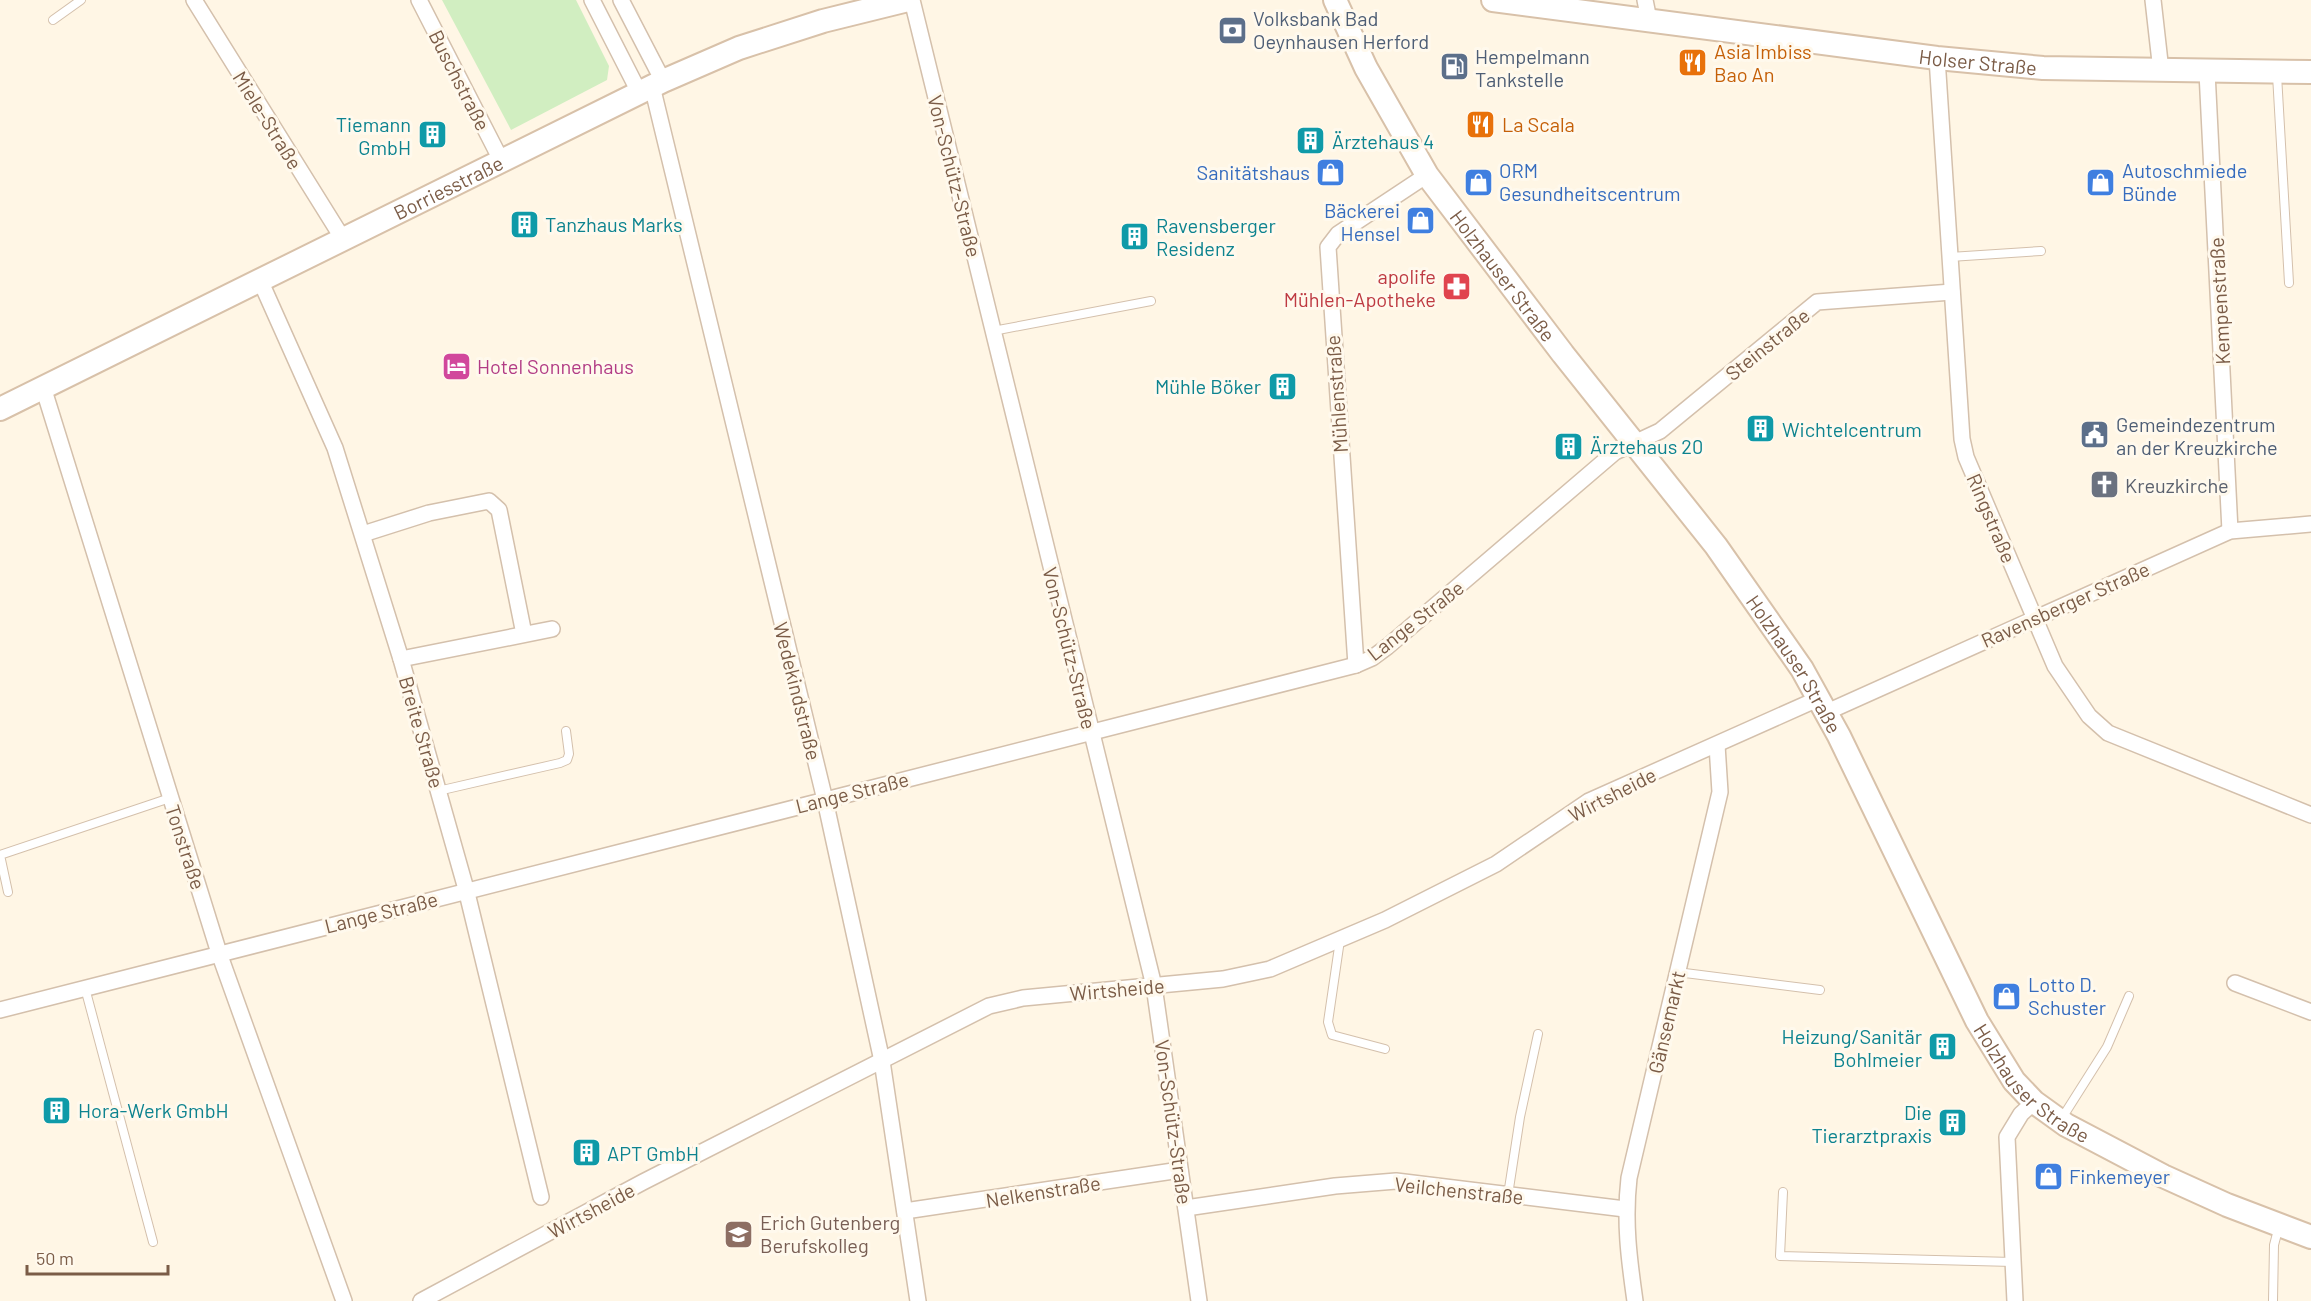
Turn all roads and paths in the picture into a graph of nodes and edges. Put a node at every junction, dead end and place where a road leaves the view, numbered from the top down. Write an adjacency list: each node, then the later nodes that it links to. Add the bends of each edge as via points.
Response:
1 (81, 0): 11 (lane)
2 (194, 0): 20 (street, Miele-Straße)
3 (419, 0): 18 (street, Buschstraße)
4 (592, 0): 17 (street)
5 (621, 0): 17 (street)
6 (910, 0): 17 (main road, Borriesstraße, via 823,21 739,48); 27 (street, Von-Schütz-Straße)
7 (1335, 0): 19 (main road, Holzhauser Straße, via 1366,68)
8 (1493, 0): 10 (main road, Holser Straße)
9 (2153, 0): 13 (street)
10 (1647, 10): 12 (main road, Holser Straße)
11 (53, 20)
12 (1937, 58): 13 (main road, Holser Straße, via 2043,68); 22 (street, Ringstraße)
13 (2160, 71): 14 (main road, Holser Straße)
14 (2207, 72): 15 (main road, Holser Straße); 32 (street, Kempenstraße)
15 (2277, 72): 16 (main road, Holser Straße); 24 (lane)
16 (2311, 72)
17 (652, 86): 18 (main road, Borriesstraße); 45 (street, Wedekindstraße)
18 (501, 160): 20 (main road, Borriesstraße)
19 (1427, 175): 30 (main road, Holzhauser Straße, via 1563,354); 38 (street, Mühlenstraße, via 1338,234 1328,247)
20 (343, 239): 23 (main road, Borriesstraße)
21 (2041, 251): 22 (lane)
22 (1950, 257): 25 (street, Ringstraße)
23 (260, 280): 28 (main road, Borriesstraße); 33 (street, Breite Straße, via 335,448)
24 (2289, 283)
25 (1952, 292): 30 (street, Steinstraße, via 1817,302 1660,431); 34 (street, Ringstraße, via 1960,425 1966,457)
26 (1151, 300): 27 (lane)
27 (992, 332): 41 (street, Von-Schütz-Straße)
28 (43, 387): 29 (main road, Borriesstraße); 44 (street, Tonstraße)
29 (0, 409)
30 (1636, 442): 38 (street, Lange Straße, via 1615,452 1387,647); 39 (main road, Holzhauser Straße, via 1716,546)
31 (2311, 524): 32 (street, Ravensberger Straße)
32 (2230, 531): 34 (street, Ravensberger Straße)
33 (363, 534): 36 (street, via 429,513 489,501 499,510); 37 (street, Breite Straße)
34 (2035, 617): 39 (street, Ravensberger Straße); 46 (street, Ringstraße, via 2055,666 2089,716 2108,733)
35 (552, 629): 36 (street)
36 (524, 634): 37 (street)
37 (401, 659): 43 (street, Breite Straße)
38 (1356, 665): 41 (street, Lange Straße)
39 (1824, 705): 42 (street, Wirtsheide); 62 (main road, Holzhauser Straße, via 1977,1021 2014,1081)
40 (566, 731): 43 (lane, via 567,760)
41 (1091, 731): 45 (street, Lange Straße); 53 (street, Von-Schütz-Straße)
42 (1717, 745): 49 (street, Wirtsheide, via 1589,801 1496,864); 51 (street, Gänsemarkt, via 1720,792)
43 (438, 791): 47 (street, Breite Straße)
44 (170, 798): 48 (lane, via 0,855); 50 (street, Tonstraße)
45 (825, 800): 47 (street, Lange Straße); 61 (street, Wedekindstraße)
46 (2311, 815)
47 (466, 890): 50 (street, Lange Straße); 67 (street, Breite Straße)
48 (8, 891)
49 (1340, 940): 53 (street, Wirtsheide, via 1270,969); 60 (lane, via 1328,1022 1332,1035)
50 (219, 953): 54 (street, Lange Straße); 75 (street, Tonstraße)
51 (1677, 972): 55 (lane); 69 (street, Gänsemarkt, via 1629,1178)
52 (2235, 983): 58 (street)
53 (1154, 986): 61 (street, Wirtsheide, via 1005,1001); 64 (street, Von-Schütz-Straße)
54 (85, 988): 57 (street, Lange Straße); 73 (lane)
55 (1820, 990)
56 (2129, 996): 63 (lane, via 2107,1047)
57 (0, 1010)
58 (2311, 1012)
59 (1538, 1034): 66 (lane)
60 (1385, 1050)
61 (882, 1061): 70 (street, Wedekindstraße); 76 (street, Wirtsheide, via 643,1182)
62 (2034, 1102): 63 (main road, Holzhauser Straße); 74 (street, via 2007,1137)
63 (2060, 1120): 71 (main road, Holzhauser Straße, via 2163,1176)
64 (1180, 1170): 68 (street, Von-Schütz-Straße); 70 (street, Nelkenstraße)
65 (1783, 1192): 74 (lane, via 1780,1256)
66 (1508, 1195): 68 (street, Veilchenstraße, via 1396,1181); 69 (street, Veilchenstraße)
67 (541, 1197)
68 (1186, 1208): 78 (street, Von-Schütz-Straße)
69 (1626, 1209): 79 (street, Gänsemarkt, via 1626,1244)
70 (905, 1211): 77 (street, Wedekindstraße)
71 (2279, 1225): 72 (main road, Holzhauser Straße); 81 (lane, via 2274,1245)
72 (2311, 1237)
73 (153, 1242)
74 (2013, 1262): 80 (street)
75 (344, 1301)
76 (421, 1301)
77 (918, 1301)
78 (1199, 1301)
79 (1635, 1301)
80 (2015, 1301)
81 (2273, 1301)

